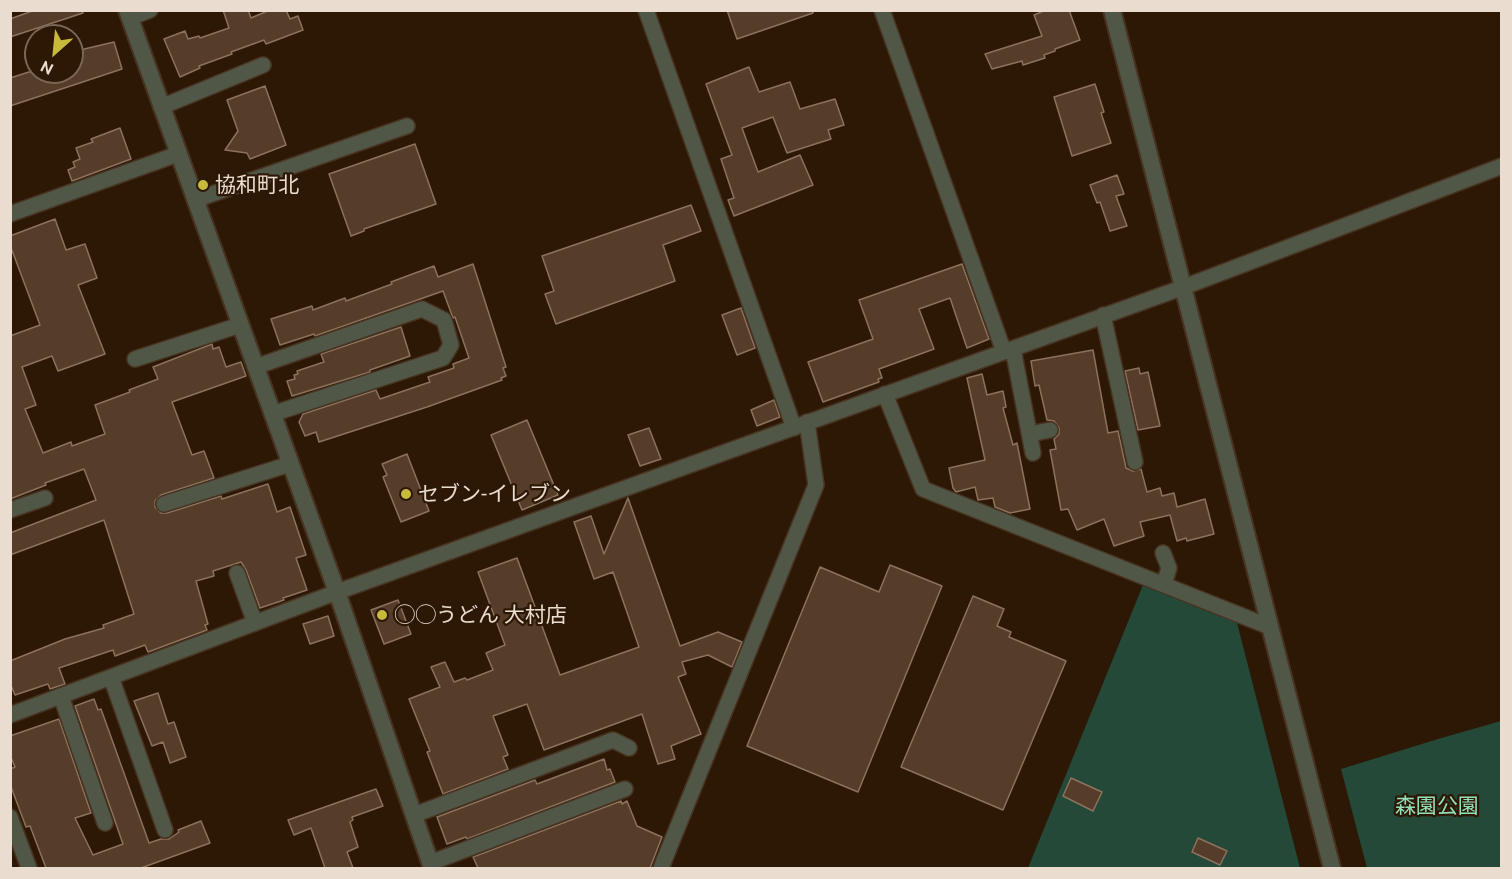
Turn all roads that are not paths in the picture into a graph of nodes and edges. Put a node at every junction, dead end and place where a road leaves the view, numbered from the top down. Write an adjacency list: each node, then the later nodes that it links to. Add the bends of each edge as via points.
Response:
1 (150, 10): 5 (street)
2 (646, 10): 21 (street)
3 (882, 10): 16 (street)
4 (1112, 10): 13 (street)
5 (128, 14): 7 (street)
6 (263, 65): 7 (street)
7 (161, 107): 9 (street)
8 (407, 126): 11 (street)
9 (178, 154): 11 (street); 12 (street)
10 (1502, 165): 13 (street)
11 (195, 200): 15 (street)
12 (10, 214)
13 (1184, 287): 14 (street); 35 (street)
14 (1103, 315): 16 (street); 25 (street)
15 (240, 325): 17 (street); 18 (street)
16 (1009, 350): 19 (street); 23 (street)
17 (135, 359)
18 (255, 367): 20 (street); 20 (street, via 422,309 444,320 451,345 443,358)
19 (885, 394): 21 (street); 32 (street, via 922,489)
20 (272, 414): 26 (street)
21 (801, 425): 33 (street); 48 (street, via 816,485)
22 (1050, 430): 23 (street)
23 (1030, 434): 24 (street)
24 (1034, 453)
25 (1135, 462)
26 (290, 464): 28 (street); 33 (street)
27 (45, 498): 29 (street)
28 (164, 504)
29 (10, 510)
30 (1163, 553): 32 (street, via 1169,568)
31 (237, 573): 34 (street)
32 (1164, 585): 35 (street)
33 (337, 592): 34 (street); 41 (street)
34 (255, 623): 36 (street)
35 (1270, 627): 49 (street)
36 (111, 677): 37 (street); 44 (street)
37 (61, 696): 38 (street); 43 (street)
38 (10, 715)
39 (629, 748): 41 (street, via 613,740)
40 (625, 789): 46 (street)
41 (414, 815): 46 (street)
42 (10, 817): 45 (street)
43 (105, 823)
44 (165, 830)
45 (14, 832): 47 (street)
46 (431, 866)
47 (29, 868)
48 (661, 868)
49 (1332, 868)

